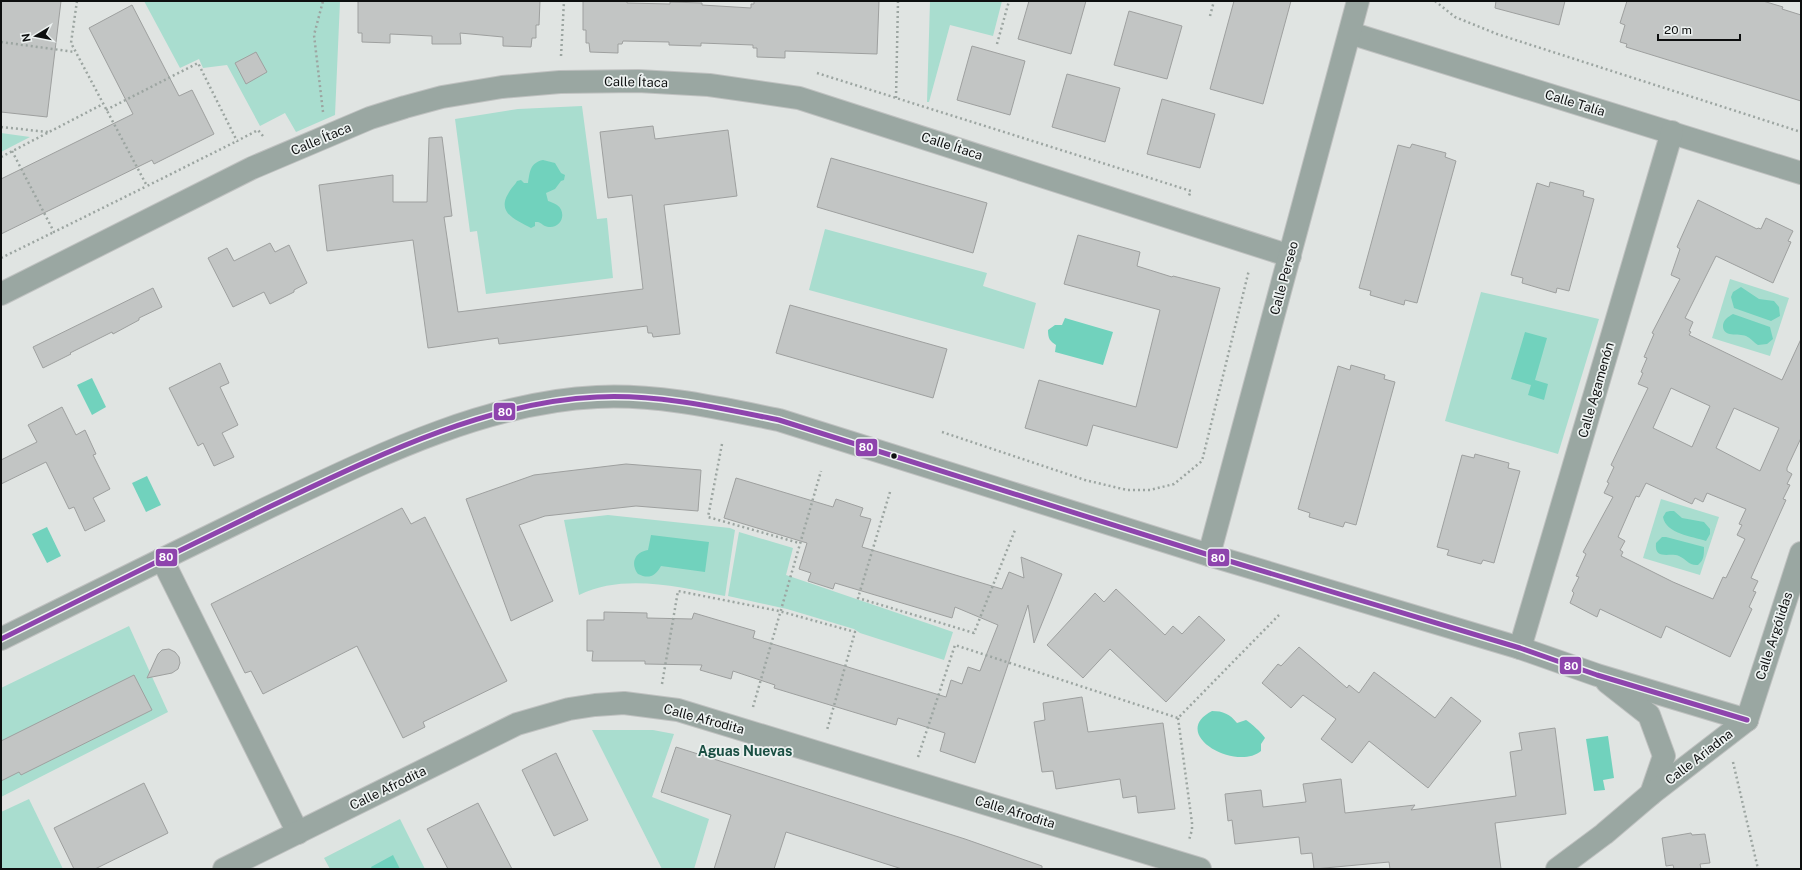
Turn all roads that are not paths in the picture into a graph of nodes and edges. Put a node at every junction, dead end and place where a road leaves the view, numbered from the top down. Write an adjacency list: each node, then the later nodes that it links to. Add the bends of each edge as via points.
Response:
1 (1358, 1): 2 (street, Calle Perseo)
2 (1350, 33): 3 (street, Calle Talía); 5 (street, Calle Perseo)
3 (1672, 132): 4 (street, Calle Talía); 11 (street, Calle Agamenón)
4 (1801, 173)
5 (1290, 256): 6 (street, Calle Ítaca, via 799,98 709,85 638,81 560,82 502,87 442,97 391,111 252,168); 8 (street, Calle Perseo)
6 (1, 294)
7 (1801, 553): 13 (street, Calle Argólidas)
8 (1209, 554): 9 (street, via 779,420 656,398 597,397 538,403 480,417 361,463); 11 (street)
9 (162, 559): 10 (street); 15 (street)
10 (1, 639)
11 (1520, 648): 12 (street)
12 (1597, 674): 13 (street); 14 (street, Calle Ariadna, via 1649,715 1664,756)
13 (1747, 720): 14 (street, Calle Ariadna)
14 (1651, 794): 18 (street, Calle Ariadna)
15 (298, 833): 16 (street, Calle Afrodita); 17 (street, Calle Afrodita, via 517,724 569,709 624,703 678,710)
16 (224, 869)
17 (1200, 869)
18 (1557, 869)

